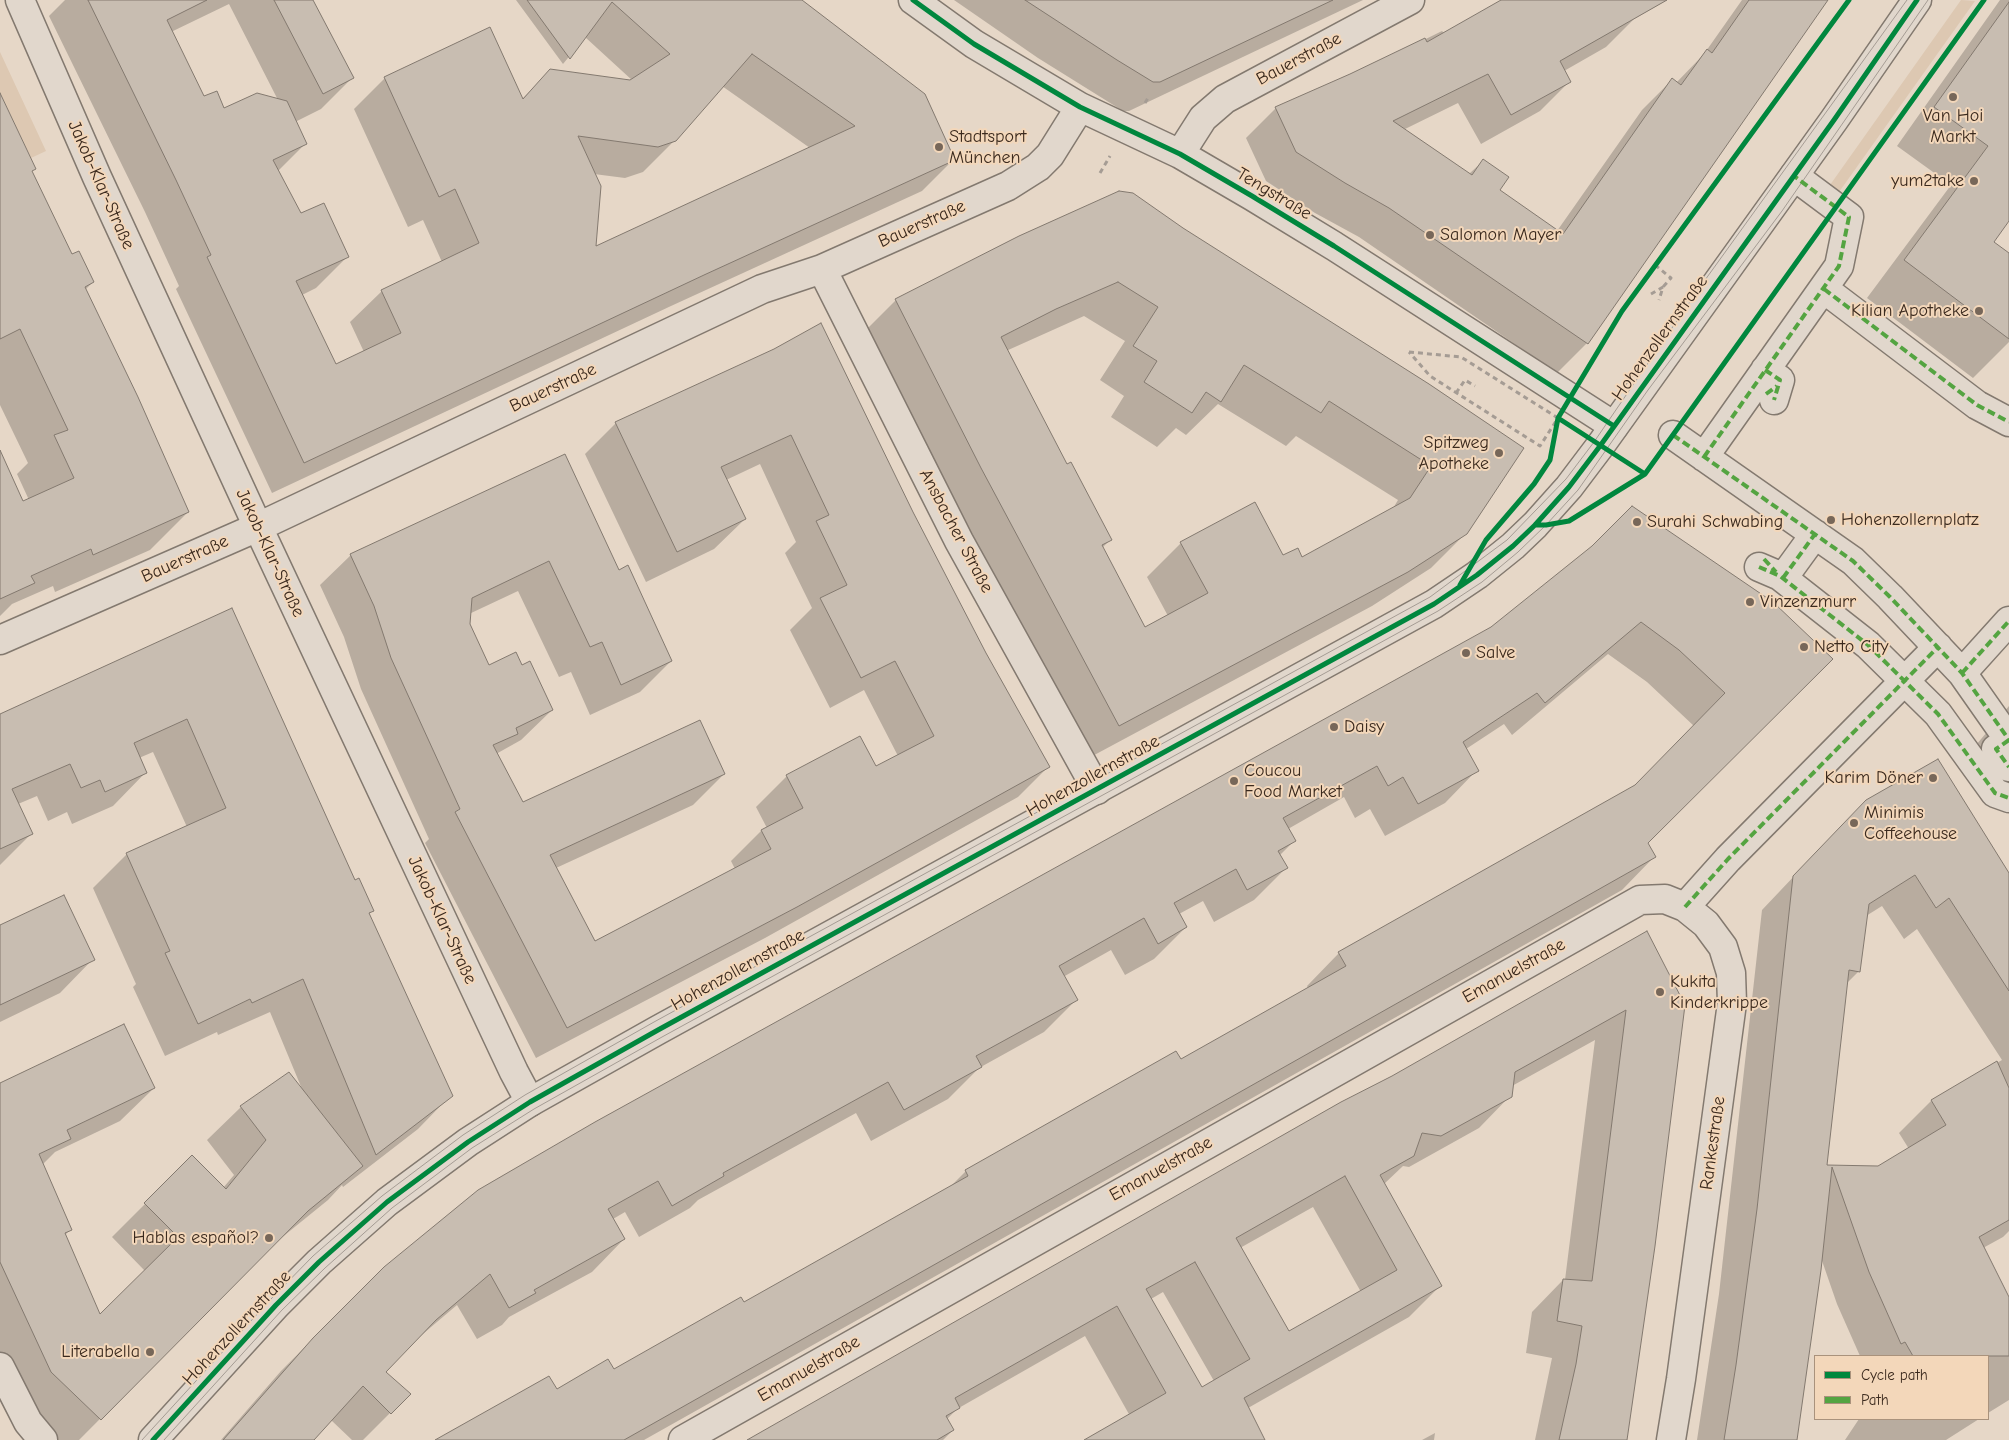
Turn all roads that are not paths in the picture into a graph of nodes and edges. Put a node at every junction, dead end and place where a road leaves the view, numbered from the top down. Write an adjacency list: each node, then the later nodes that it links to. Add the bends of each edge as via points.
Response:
1 (20, 0): 14 (street, Jakob-Klar-Straße, via 97,177)
2 (913, 0): 5 (street, Tengstraße, via 974,44)
3 (1410, 0): 6 (street, Bauerstraße, via 1225,99 1203,118)
4 (1917, 0): 7 (street, Hohenzollernstraße)
5 (1080, 107): 6 (street, Tengstraße); 8 (street, Bauerstraße, via 1050,155 1038,167 1008,186)
6 (1180, 154): 11 (street, Tengstraße, via 1334,246)
7 (1794, 176): 9 (street, via 1849,217 1839,266); 11 (street, Hohenzollernstraße)
8 (822, 269): 14 (street, Bauerstraße, via 762,289); 23 (street, Ansbacher Straße, via 959,541)
9 (1824, 289): 10 (street, via 1978,405); 13 (street, via 1771,387)
10 (2009, 422)
11 (1614, 426): 23 (street, Hohenzollernstraße, via 1569,487 1535,525 1477,575 1434,604)
12 (1673, 435): 13 (street)
13 (1704, 457): 15 (street)
14 (258, 527): 17 (street, Bauerstraße); 27 (street, Jakob-Klar-Straße)
15 (1815, 534): 18 (street, via 1853,561); 20 (street, via 1771,570 1868,645)
16 (2009, 620): 19 (street)
17 (0, 640)
18 (1938, 647): 19 (street); 20 (street)
19 (1962, 674): 21 (street)
20 (1904, 680): 24 (street, via 1938,714 1995,793); 26 (street, via 1728,859)
21 (2009, 740): 22 (street, via 1996,749)
22 (2009, 767)
23 (1097, 790): 27 (street, Hohenzollernstraße)
24 (2009, 798)
25 (1640, 900): 26 (street, Rankestraße, via 1665,900); 31 (street, Emanuelstraße)
26 (1686, 907): 32 (street, Rankestraße, via 1706,924 1723,946 1731,973 1732,1003)
27 (530, 1102): 30 (street, Hohenzollernstraße, via 468,1142 348,1234 276,1305)
28 (0, 1367): 29 (street, via 28,1422)
29 (43, 1440)
30 (153, 1440)
31 (683, 1440)
32 (1671, 1440)

